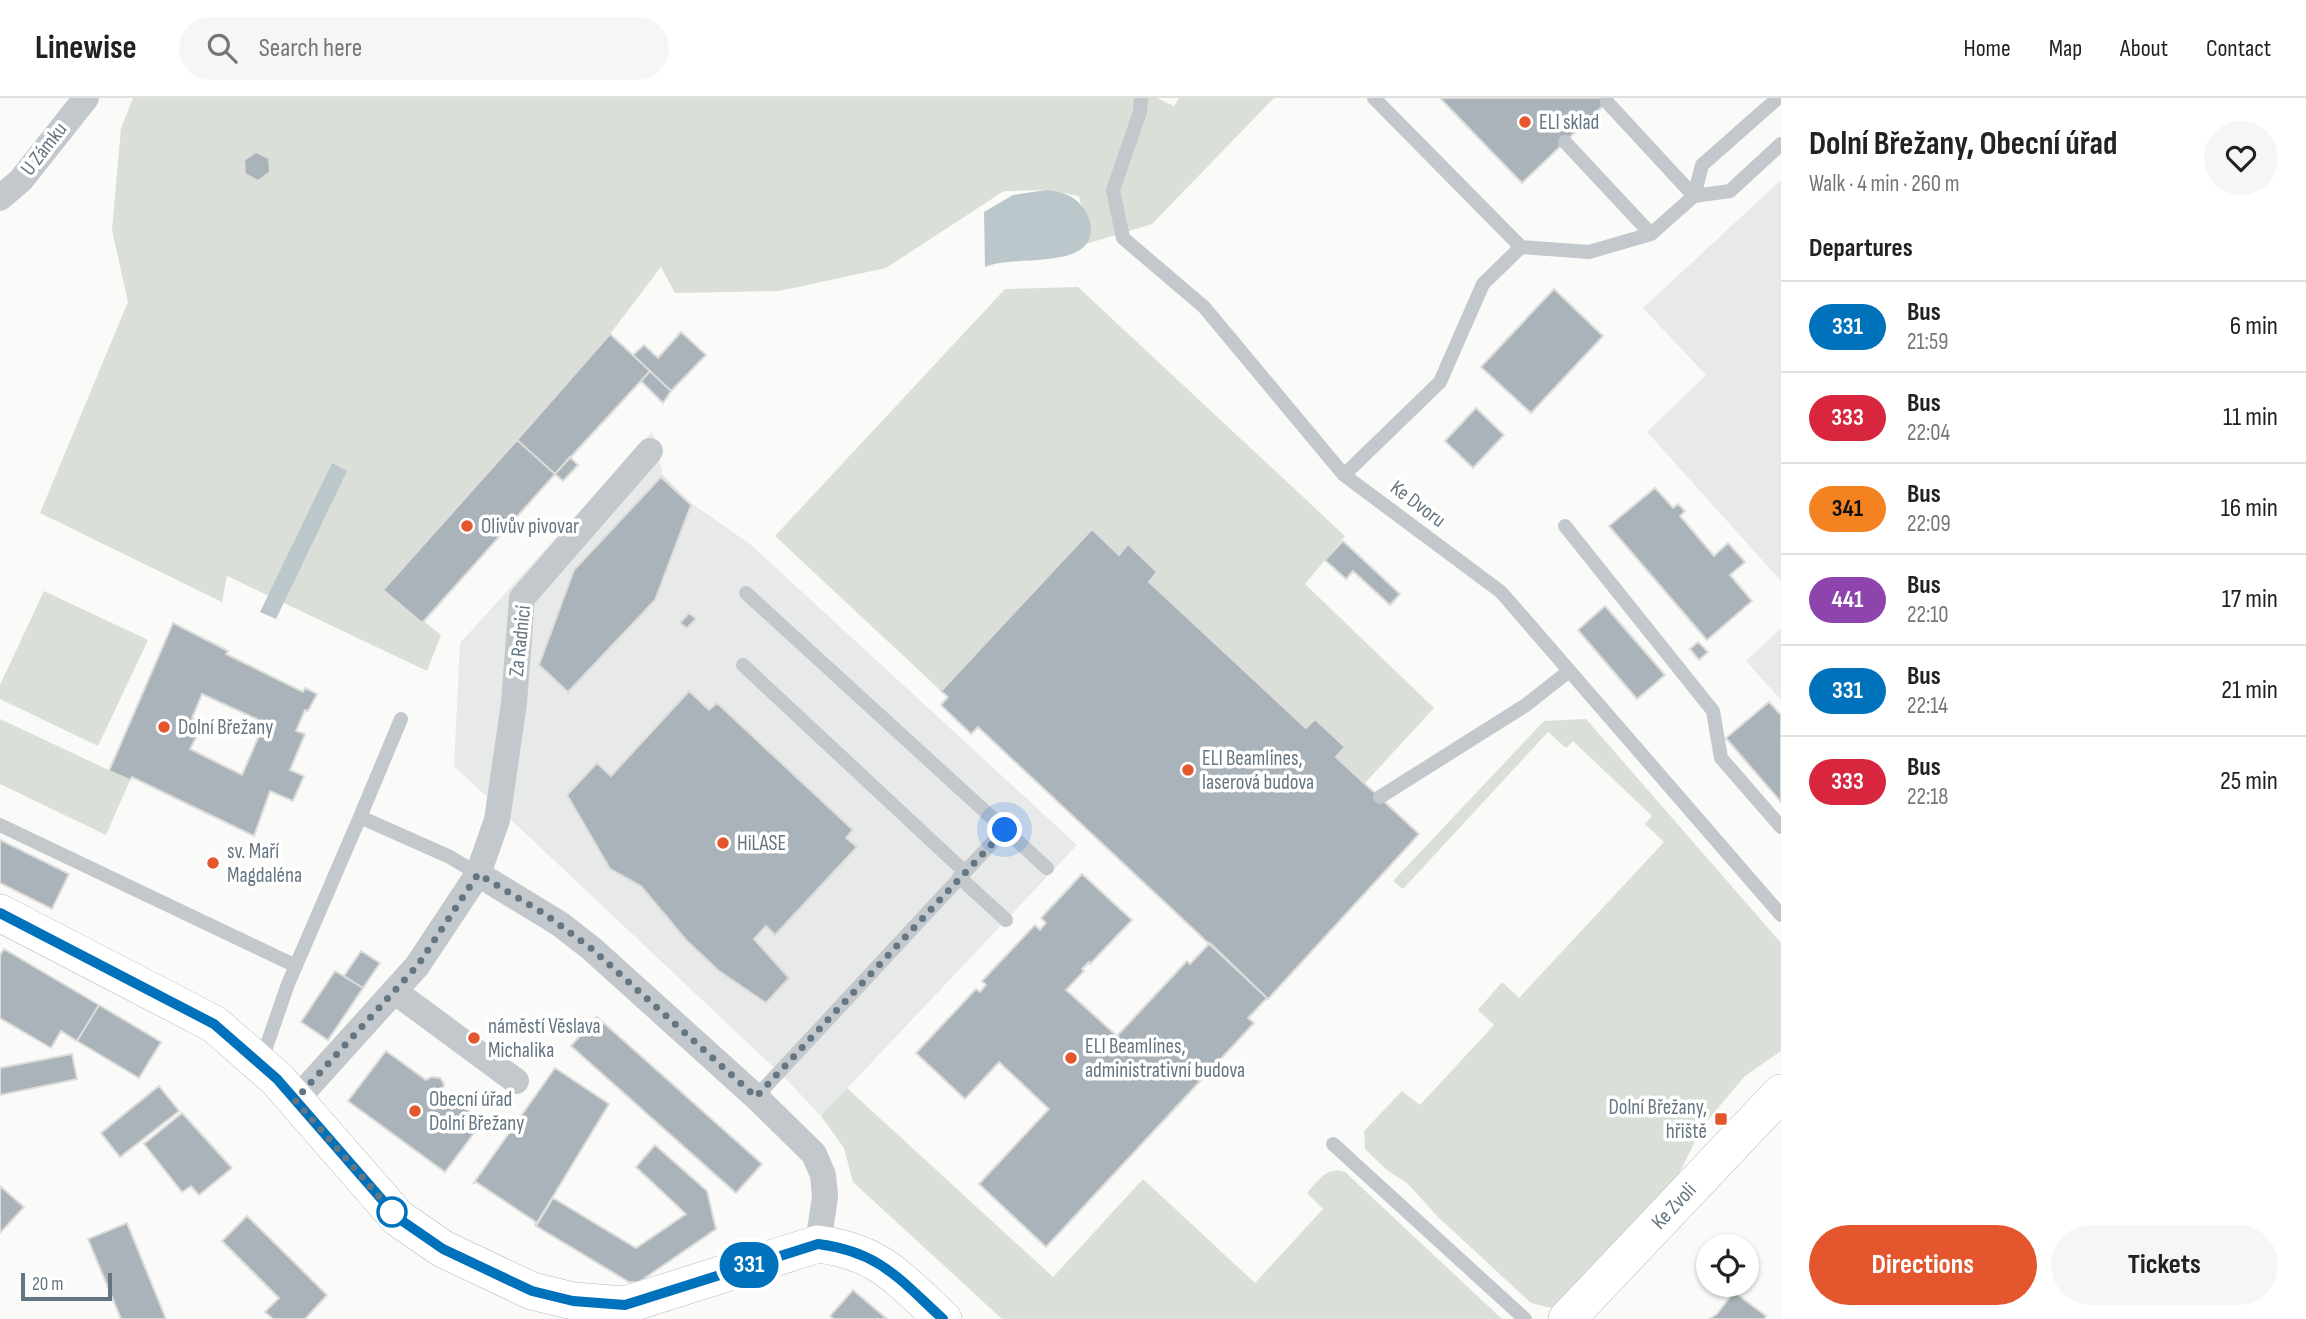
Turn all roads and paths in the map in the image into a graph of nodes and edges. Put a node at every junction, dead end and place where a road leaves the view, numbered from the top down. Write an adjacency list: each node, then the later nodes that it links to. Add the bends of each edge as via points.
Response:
1 (86, 98): 9 (street, U Zámku, via 21,180)
2 (1141, 98): 13 (lane, Ke Dvoru, via 1113,190 1123,238 1204,307)
3 (1374, 98): 11 (lane)
4 (1778, 98): 8 (lane, via 1702,165)
5 (1607, 102): 8 (lane)
6 (1565, 142): 10 (lane)
7 (1781, 144): 8 (lane, via 1730,191)
8 (1694, 196): 10 (lane)
9 (0, 198)
10 (1651, 234): 11 (lane, via 1589,252)
11 (1521, 247): 13 (lane, via 1483,284 1440,382)
12 (650, 451): 25 (street, Za Radnicí, via 522,598 514,703 497,820)
13 (1344, 475): 17 (lane, Ke Dvoru, via 1501,592)
14 (1565, 526): 22 (lane, via 1713,711 1721,758)
15 (746, 593): 23 (lane)
16 (743, 665): 26 (lane)
17 (1569, 671): 19 (lane, via 1526,705); 28 (lane, Ke Dvoru)
18 (401, 719): 20 (lane)
19 (1380, 797)
20 (360, 817): 25 (lane); 30 (lane)
21 (0, 825): 30 (lane)
22 (1781, 827)
23 (1005, 830): 24 (lane); 26 (lane)
24 (1047, 869)
25 (478, 874): 31 (street, Za Radnicí, via 418,965); 36 (street, via 592,949)
26 (962, 874): 29 (lane); 36 (lane)
27 (0, 913): 32 (street, via 214,1024)
28 (1781, 915)
29 (1006, 920)
30 (296, 966): 32 (lane)
31 (394, 991): 33 (street); 35 (street, Za Radnicí)
32 (261, 1062): 35 (street)
33 (516, 1081)
34 (1781, 1093): 41 (street, Ke Zvoli)
35 (300, 1095): 38 (street, via 398,1218 443,1249 532,1291 573,1301 625,1305)
36 (756, 1097): 38 (street, via 814,1154 823,1175 825,1196)
37 (1333, 1144): 40 (lane)
38 (818, 1244): 39 (street, via 849,1248 870,1257)
39 (943, 1319)
40 (1525, 1319)
41 (1567, 1319)

